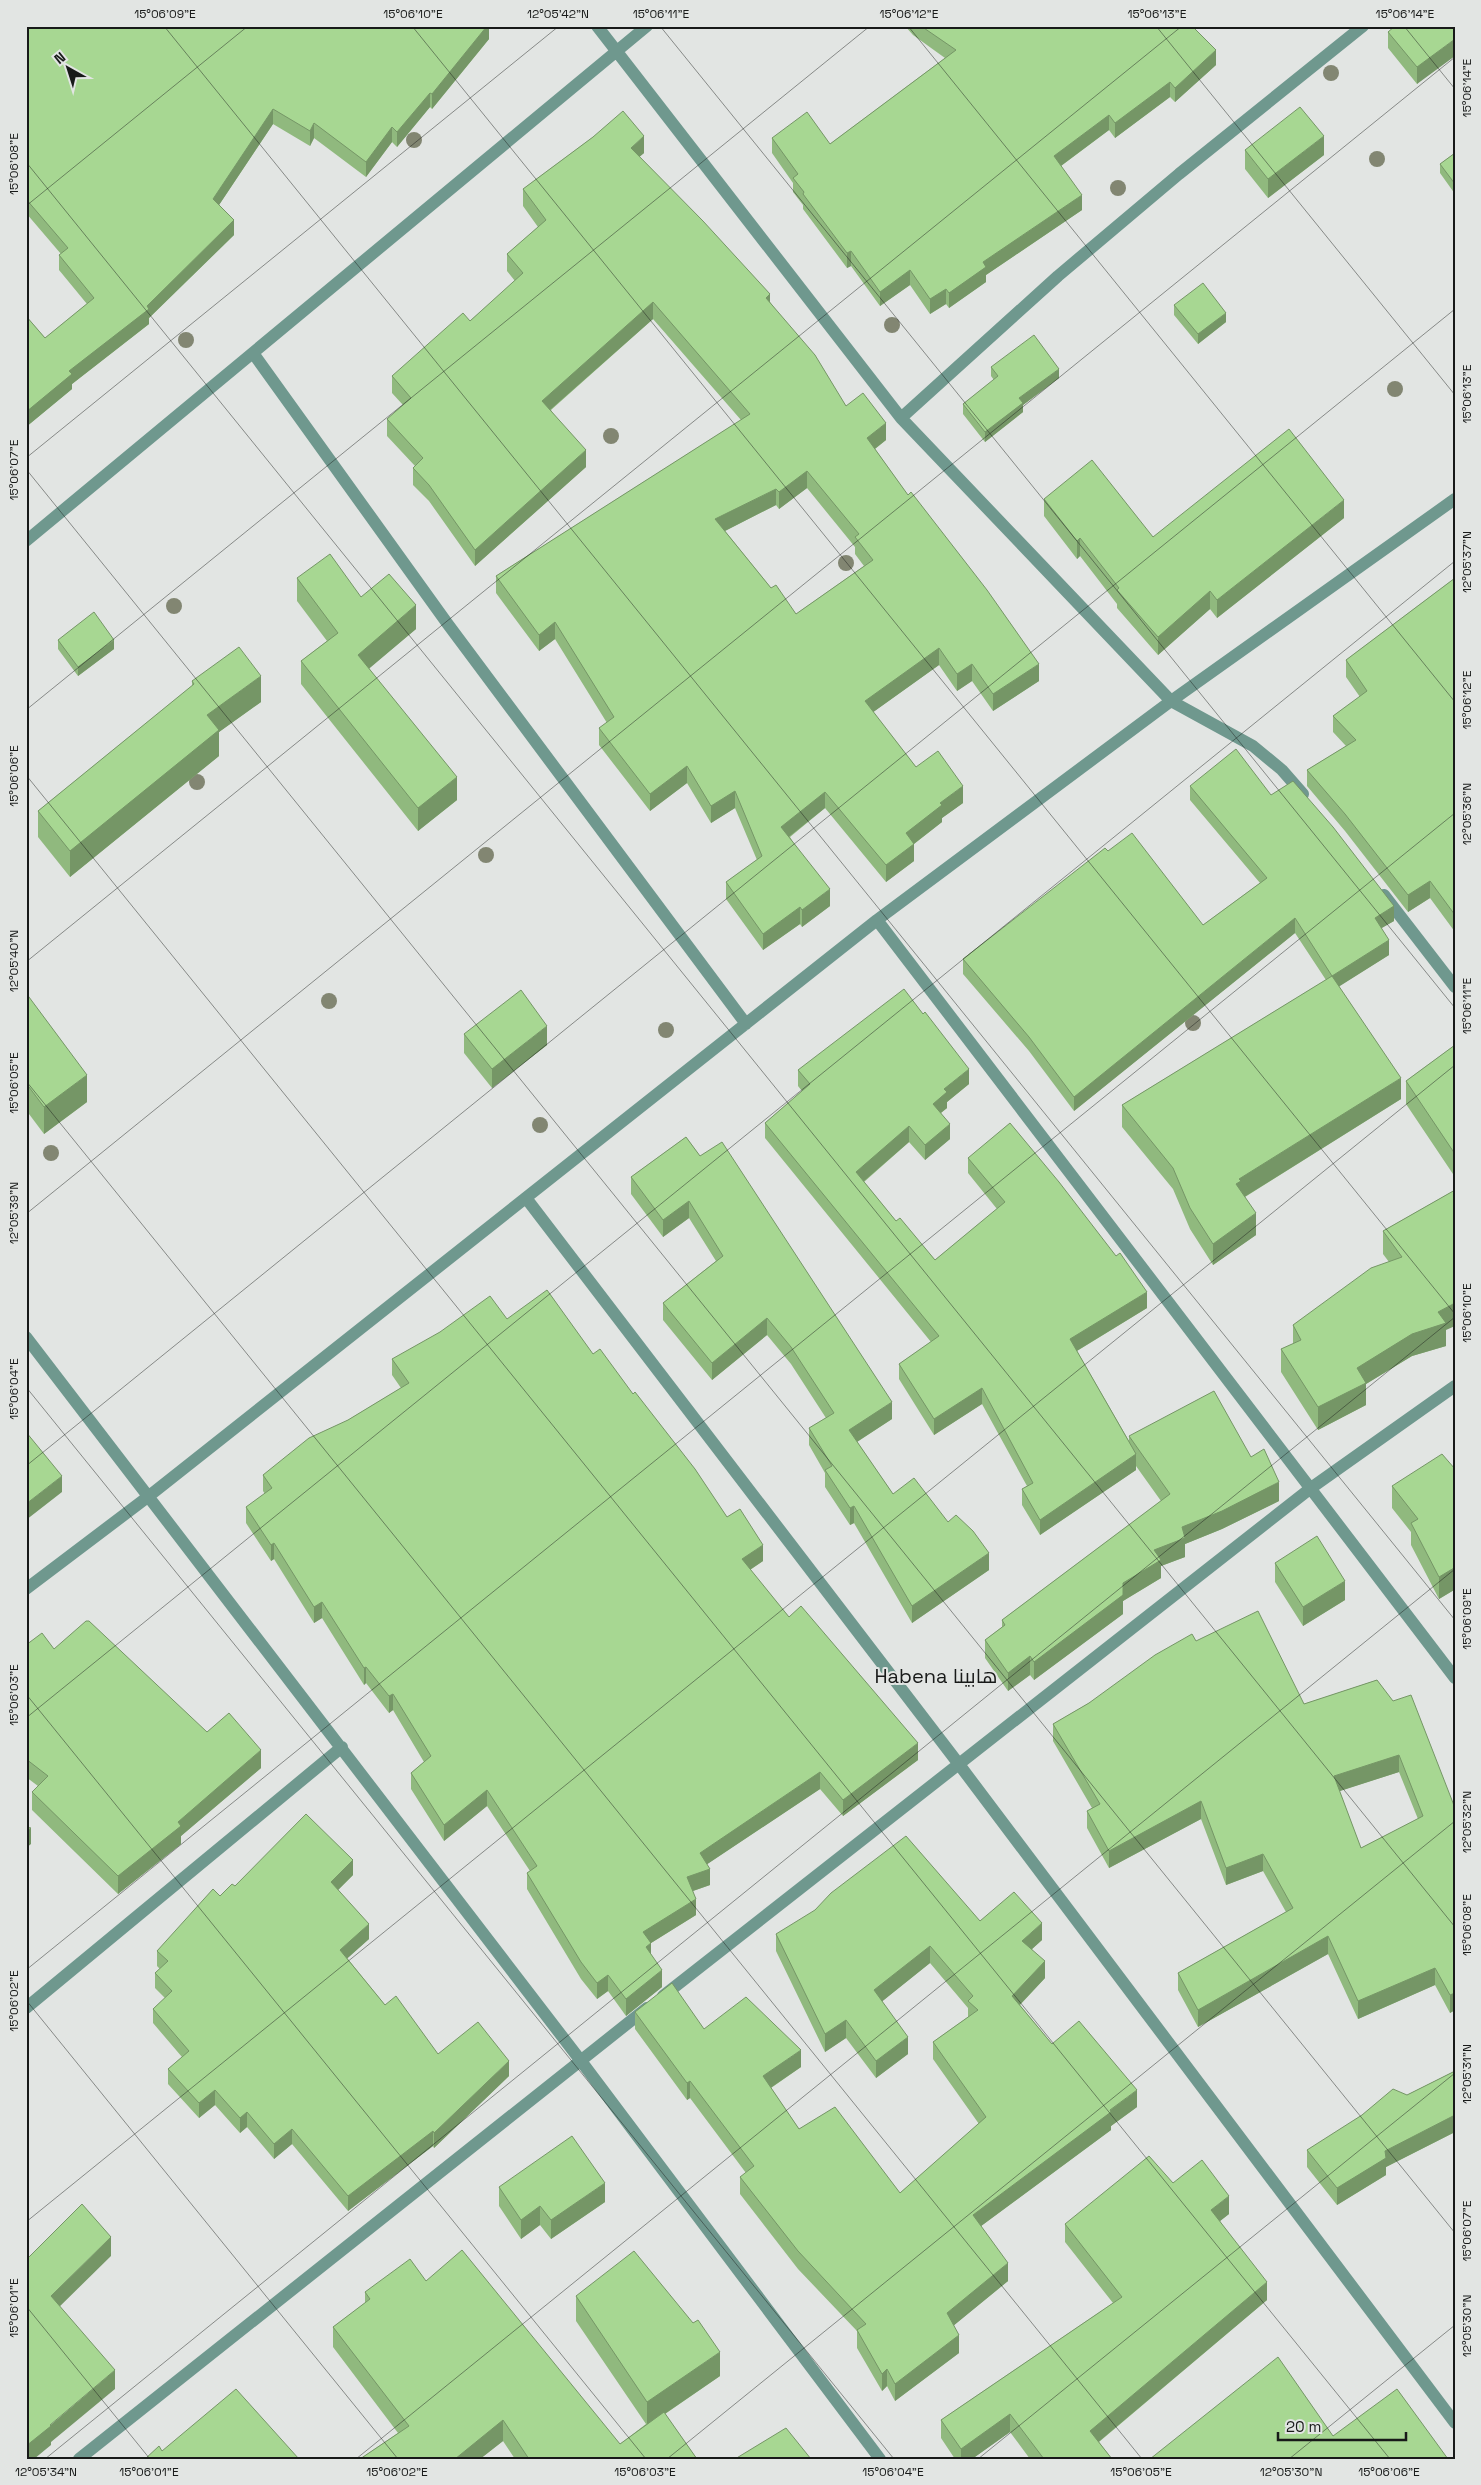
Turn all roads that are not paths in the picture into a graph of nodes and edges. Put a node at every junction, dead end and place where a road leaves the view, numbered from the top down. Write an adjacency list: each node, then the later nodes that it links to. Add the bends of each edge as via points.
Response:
1 (597, 26): 4 (street)
2 (647, 26): 4 (street)
3 (1363, 26): 6 (street, via 1096,244)
4 (618, 51): 5 (street); 6 (street)
5 (253, 353): 8 (street); 14 (street, via 447,623)
6 (901, 418): 9 (street)
7 (1455, 499): 9 (street)
8 (26, 541)
9 (1171, 701): 10 (street, via 1253,746 1282,770); 12 (street)
10 (1309, 801)
11 (1374, 881): 13 (street)
12 (877, 920): 14 (street); 18 (street)
13 (1455, 987)
14 (746, 1024): 15 (street)
15 (526, 1198): 19 (street); 23 (street)
16 (26, 1337): 19 (street)
17 (1455, 1386): 18 (street)
18 (1311, 1488): 21 (street); 23 (street)
19 (149, 1496): 20 (street); 22 (street)
20 (26, 1589)
21 (1455, 1678)
22 (342, 1747): 24 (street); 25 (street)
23 (958, 1763): 25 (street); 26 (street)
24 (26, 2008)
25 (580, 2061): 27 (street); 28 (street)
26 (1455, 2423)
27 (79, 2459)
28 (880, 2459)

